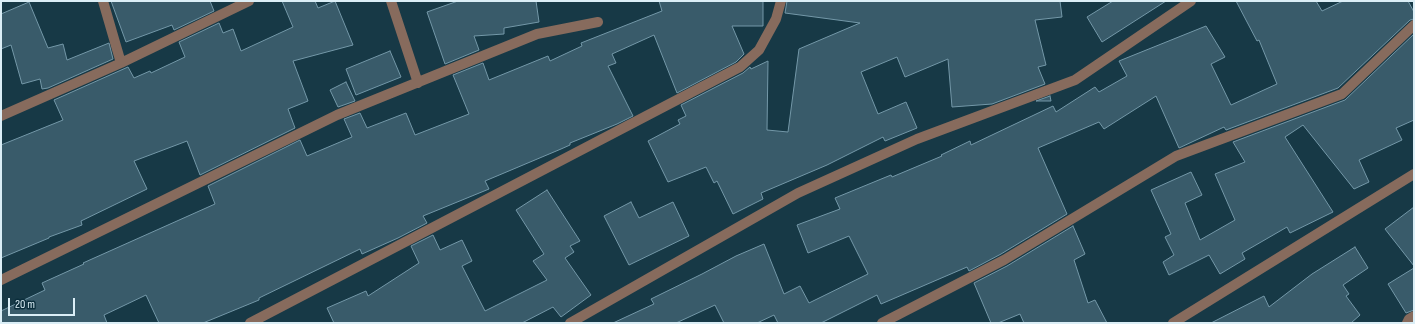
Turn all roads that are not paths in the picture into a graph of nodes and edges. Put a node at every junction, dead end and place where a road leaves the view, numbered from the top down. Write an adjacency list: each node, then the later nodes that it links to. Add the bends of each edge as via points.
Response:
1 (103, 1): 8 (street)
2 (249, 1): 8 (street)
3 (391, 1): 9 (street)
4 (781, 1): 14 (street, via 776,19 759,50 740,67)
5 (1191, 1): 15 (street, via 1075,80 917,139 798,193)
6 (598, 22): 9 (street, via 538,34)
7 (1414, 24): 16 (street, via 1342,94 1176,156 1004,260)
8 (120, 63): 10 (street)
9 (418, 83): 12 (street, via 337,115)
10 (1, 116)
11 (1414, 174): 17 (street)
12 (1, 280)
13 (1414, 316): 18 (street)
14 (250, 323)
15 (570, 323)
16 (882, 323)
17 (1173, 323)
18 (1407, 323)

